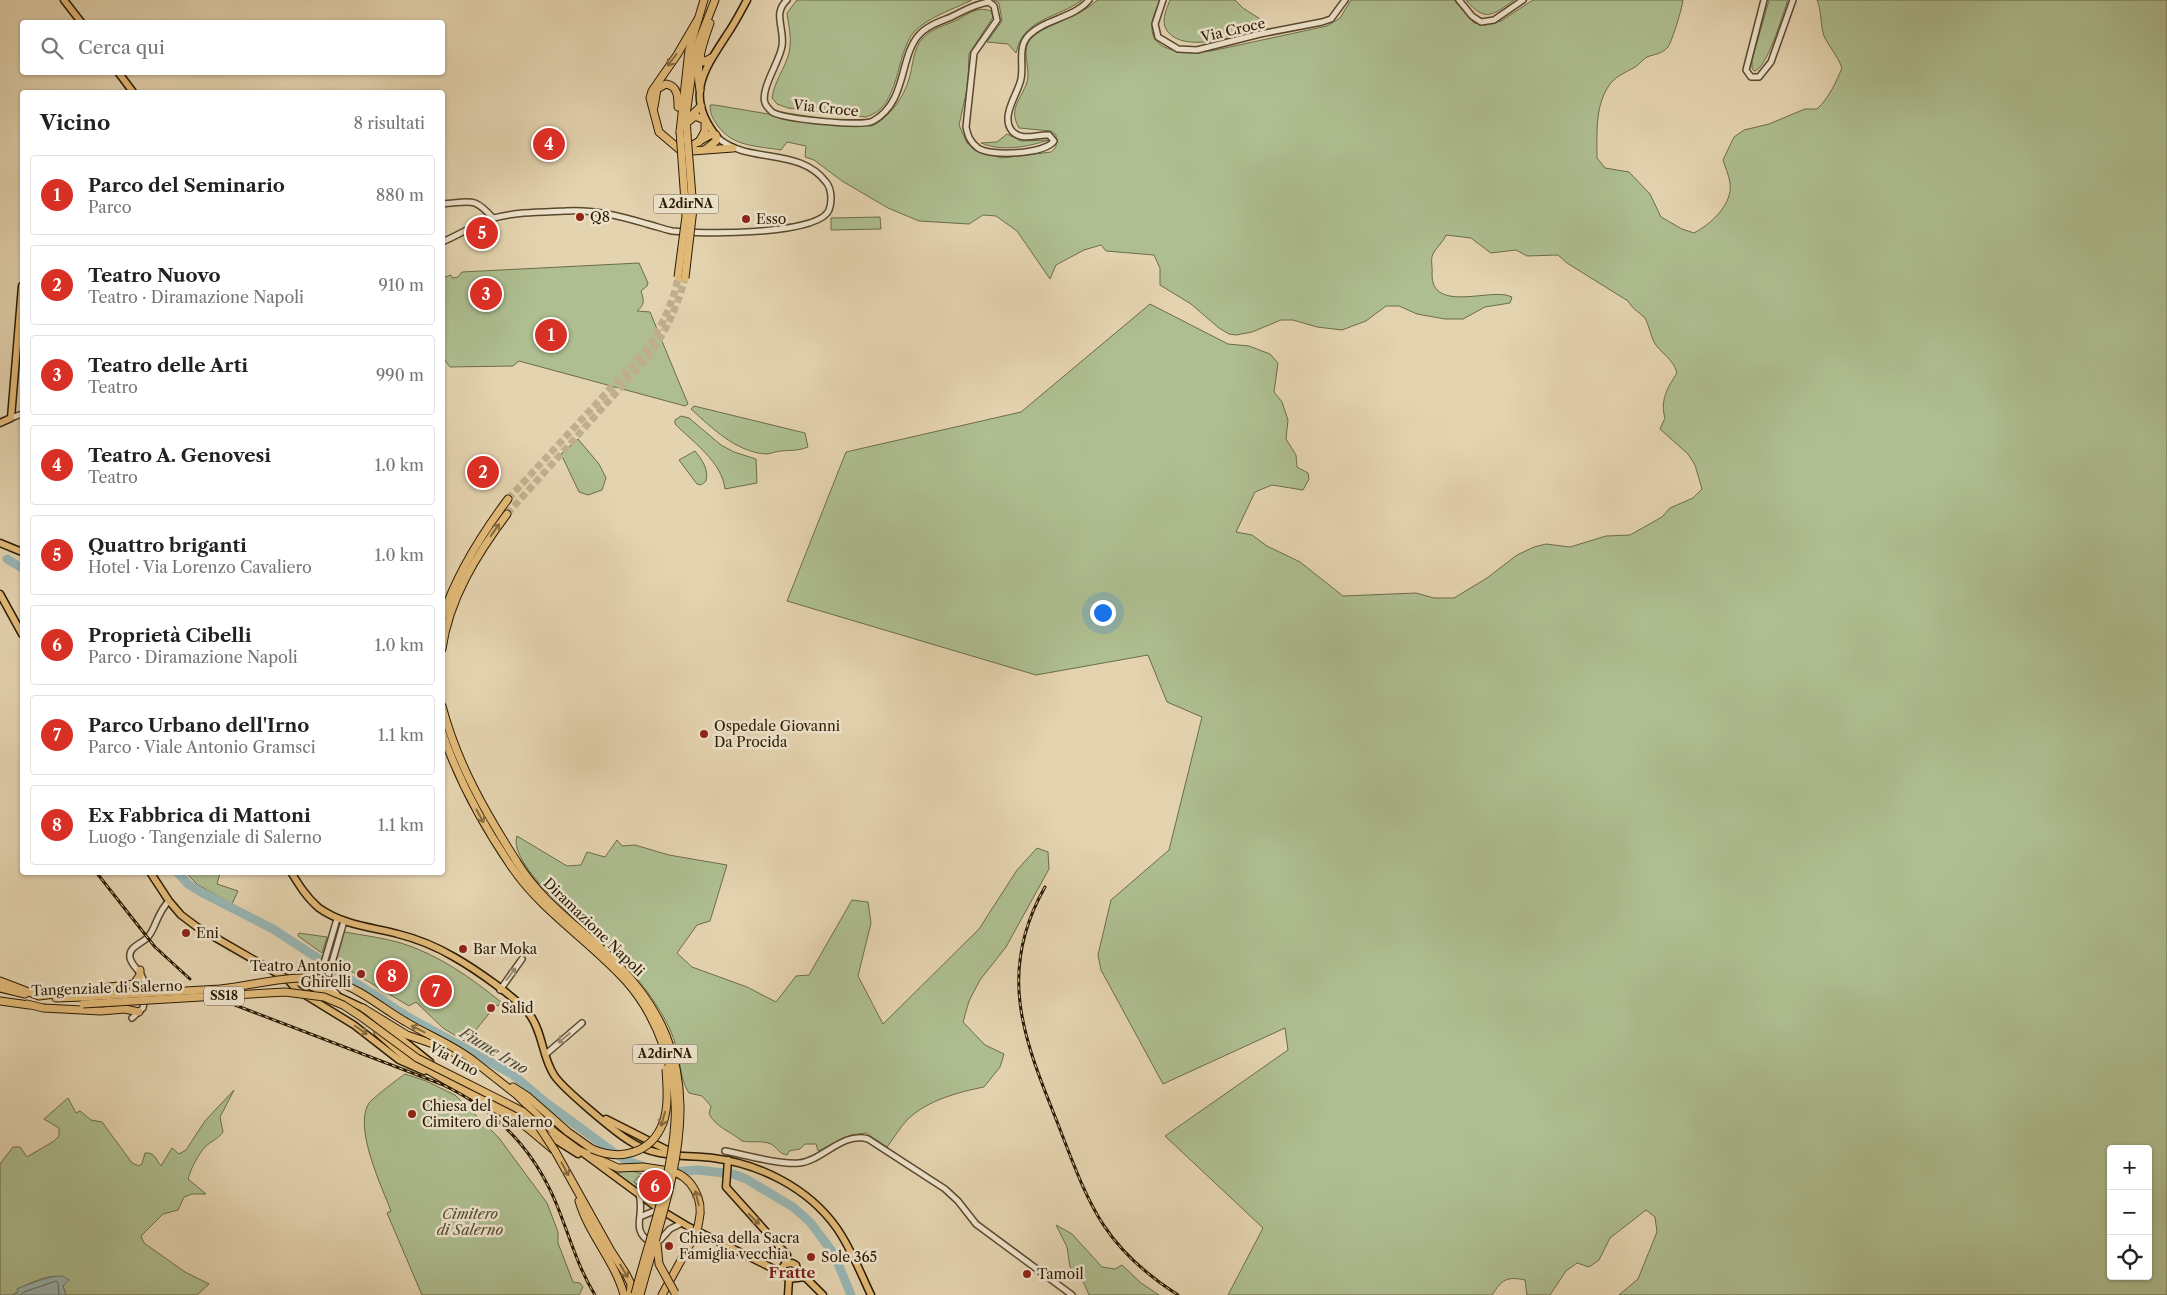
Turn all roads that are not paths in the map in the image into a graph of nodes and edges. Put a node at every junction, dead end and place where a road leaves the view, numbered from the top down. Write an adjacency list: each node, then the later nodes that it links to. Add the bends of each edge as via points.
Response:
1 (64, 0): 14 (main road)
2 (747, 0): 16 (main road)
3 (787, 0): 4 (street, Via Croce, via 780,9 779,19 783,44 765,91 765,102 772,112 778,114 862,124 874,120 891,102 919,35 936,23 977,4 989,2 994,6 997,20 974,53 966,122 969,139 978,148 994,154 1052,145 1054,141 1049,136 1018,134 1008,122 1009,110 1020,84 1024,42 1030,34)
4 (1089, 0)
5 (1163, 0): 6 (street, Via Croce, via 1155,24 1158,37 1178,49 1197,50 1322,22 1331,18)
6 (1344, 0)
7 (1459, 0): 8 (street, via 1472,16 1482,22 1494,20)
8 (1523, 0)
9 (1764, 0): 10 (street, via 1746,70 1751,76 1760,77 1771,62)
10 (1794, 0)
11 (704, 2): 13 (highway, A2dirNA)
12 (714, 3): 15 (highway, via 713,16); 23 (highway, A2dirNA, via 695,51)
13 (698, 19): 21 (highway, one-way to 21, via 650,94); 23 (highway, A2dirNA, via 686,65)
14 (79, 20)
15 (700, 52): 16 (highway, via 704,62); 19 (highway, via 697,68)
16 (711, 58): 19 (main road)
17 (120, 75): 18 (main road)
18 (132, 90)
19 (700, 90): 20 (main road)
20 (700, 106): 22 (main road); 23 (highway)
21 (654, 118): 23 (highway, via 657,89 669,84 677,92); 26 (highway, via 659,132)
22 (705, 120): 23 (highway, via 695,116); 24 (main road); 25 (highway, via 705,131)
23 (686, 129): 32 (highway, A2dirNA, bridge, via 693,214)
24 (717, 136): 25 (highway, via 712,134); 27 (street); 28 (highway)
25 (694, 147): 28 (highway)
26 (678, 148)
27 (733, 148): 28 (highway); 30 (street, via 805,164 828,186 831,202 824,217 780,230 676,231 592,211)
28 (706, 149)
29 (445, 204): 30 (street, via 474,201)
30 (493, 218): 31 (street)
31 (445, 241)
32 (682, 277)
33 (20, 310): 35 (main road)
34 (20, 415): 35 (street)
35 (11, 418): 36 (main road)
36 (0, 423)
37 (508, 499): 42 (highway, via 491,522)
38 (506, 514): 42 (highway, one-way to 38)
39 (0, 543): 40 (main road); 41 (main road)
40 (0, 551)
41 (20, 551)
42 (463, 576): 44 (highway); 46 (highway)
43 (2, 597): 45 (main road)
44 (445, 612)
45 (20, 630)
46 (445, 637)
47 (445, 717): 49 (highway, Diramazione Napoli / A2dirNA)
48 (445, 738): 49 (highway, Diramazione Napoli / A2dirNA)
49 (461, 771): 50 (highway, Diramazione Napoli / A2dirNA, via 478,812)
50 (514, 864): 78 (highway, Diramazione Napoli / A2dirNA, bridge, via 530,893 626,981 652,1021); 88 (highway, Diramazione Napoli / A2dirNA, bridge, via 545,900 618,965 652,1009 672,1054 678,1083 682,1114)
51 (152, 875): 53 (main road, Via Irno)
52 (293, 875): 54 (main road, via 310,900)
53 (169, 901): 56 (street, via 148,938 131,952 131,960); 58 (main road, Via Irno, via 197,928)
54 (340, 920): 57 (street); 65 (main road, via 429,944 459,960); 69 (street, via 341,930 327,977 329,987)
55 (522, 959): 65 (street, one-way to 55)
56 (140, 970): 60 (highway); 63 (street)
57 (320, 978): 61 (street); 64 (street)
58 (287, 979): 61 (main road, Via Irno); 71 (main road, Via Irno, via 297,990)
59 (0, 981): 66 (highway)
60 (134, 984): 63 (highway); 66 (highway)
61 (308, 987): 64 (main road, Via Irno)
62 (0, 988): 66 (highway, Tangenziale di Salerno / SS18)
63 (146, 988): 73 (street, via 145,1004)
64 (316, 989): 69 (main road, Via Irno); 71 (street, via 315,996)
65 (500, 990): 79 (main road, via 530,1016)
66 (38, 996): 68 (highway, Tangenziale di Salerno / SS18)
67 (0, 1001): 70 (highway, Tangenziale di Salerno / SS18)
68 (83, 1001): 70 (highway, Tangenziale di Salerno / SS18); 74 (highway, Tangenziale di Salerno / SS18, bridge, via 299,992); 80 (highway, Tangenziale di Salerno / SS18, one-way to 68, bridge, via 356,991 336,982 318,979 290,978)
69 (348, 1002): 74 (main road, Via Irno); 75 (main road, via 339,1006)
70 (27, 1004): 72 (highway, via 101,1012)
71 (320, 1004): 75 (main road, Via Irno)
72 (128, 1009): 73 (highway); 76 (highway)
73 (139, 1012): 76 (street)
74 (361, 1012): 80 (highway, bridge, via 407,1036); 81 (highway, bridge, via 399,1052); 83 (main road, Via Irno, via 426,1059 514,1103); 85 (highway, SS18, bridge, via 417,1058 522,1111 538,1125)
75 (340, 1016): 81 (main road, Via Irno, one-way to 81, via 399,1060)
76 (132, 1018)
77 (582, 1023): 79 (street, one-way to 79)
78 (665, 1053): 82 (highway, one-way to 82, bridge, via 666,1107 663,1124 645,1146 628,1155 616,1156 592,1149 522,1092); 101 (highway, Diramazione Napoli / A2dirNA, bridge, via 674,1092 674,1133 669,1164)
79 (546, 1054): 87 (main road, via 558,1080 639,1147 663,1155)
80 (475, 1062): 82 (highway)
81 (445, 1080): 85 (highway, bridge, via 524,1125); 89 (main road, Via Irno, via 508,1110)
82 (504, 1084): 83 (highway)
83 (554, 1132): 84 (main road, Via Irno)
84 (578, 1150): 89 (main road, Via Irno); 102 (highway, one-way to 84, bridge, via 698,1226 700,1210 697,1195 688,1180 674,1172 643,1167 618,1168)
85 (555, 1151): 90 (highway, SS18, one-way to 90)
86 (726, 1151): 106 (street, via 800,1163 862,1137 945,1190 976,1224)
87 (728, 1160): 97 (main road, one-way to 97, via 726,1187 787,1255); 105 (main road, via 783,1181 818,1207 844,1240)
88 (676, 1164): 100 (highway, bridge, via 676,1176 656,1250 660,1267); 101 (highway, Diramazione Napoli / A2dirNA, bridge)
89 (606, 1170): 91 (main road, Via Irno)
90 (574, 1186): 101 (highway, one-way to 101, via 626,1274); 101 (highway, via 593,1234)
91 (639, 1194): 92 (main road, Via Irno); 94 (street)
92 (659, 1208): 93 (main road, Via Irno); 94 (street)
93 (670, 1215): 95 (main road, Via Irno); 96 (street)
94 (642, 1216): 96 (street, via 638,1226 646,1239 660,1240)
95 (682, 1223): 96 (street); 98 (main road, Via Irno)
96 (670, 1229)
97 (785, 1264): 98 (main road); 99 (main road, via 792,1263 797,1267 797,1274)
98 (782, 1271): 99 (main road, via 783,1275)
99 (792, 1278): 103 (main road); 104 (main road, via 805,1277)
100 (675, 1294)
101 (633, 1295)
102 (662, 1295)
103 (788, 1295)
104 (823, 1295)
105 (871, 1295)
106 (1072, 1295)

